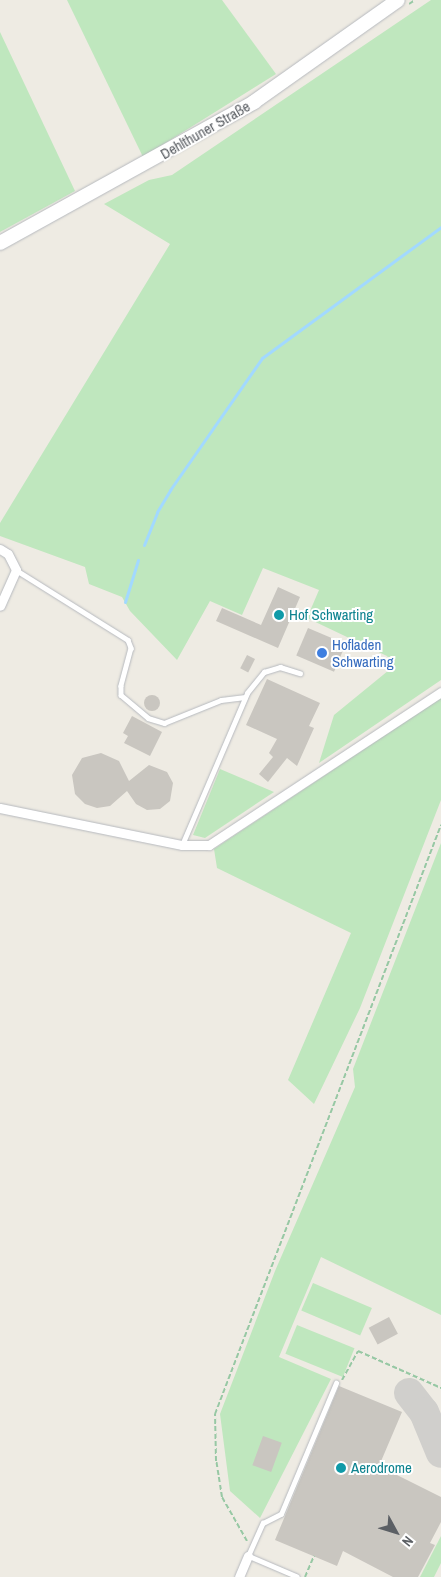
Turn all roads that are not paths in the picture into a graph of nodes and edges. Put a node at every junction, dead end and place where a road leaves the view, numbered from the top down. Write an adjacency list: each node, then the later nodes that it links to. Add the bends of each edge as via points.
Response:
1 (398, 0): 2 (street, Dehlthuner Straße, via 254,102)
2 (0, 243)
3 (0, 549): 4 (street, via 8,554)
4 (16, 570): 5 (street); 8 (lane, via 128,640 131,648 121,686 122,695 148,718 164,723 221,700)
5 (0, 606)
6 (300, 673): 8 (lane, via 280,667 264,672)
7 (441, 692): 10 (street, via 209,845)
8 (245, 697): 10 (lane)
9 (0, 808): 10 (street)
10 (182, 845)
11 (336, 1383): 12 (lane, via 281,1514 263,1523)
12 (248, 1556): 13 (street); 14 (lane)
13 (239, 1577)
14 (297, 1577)

